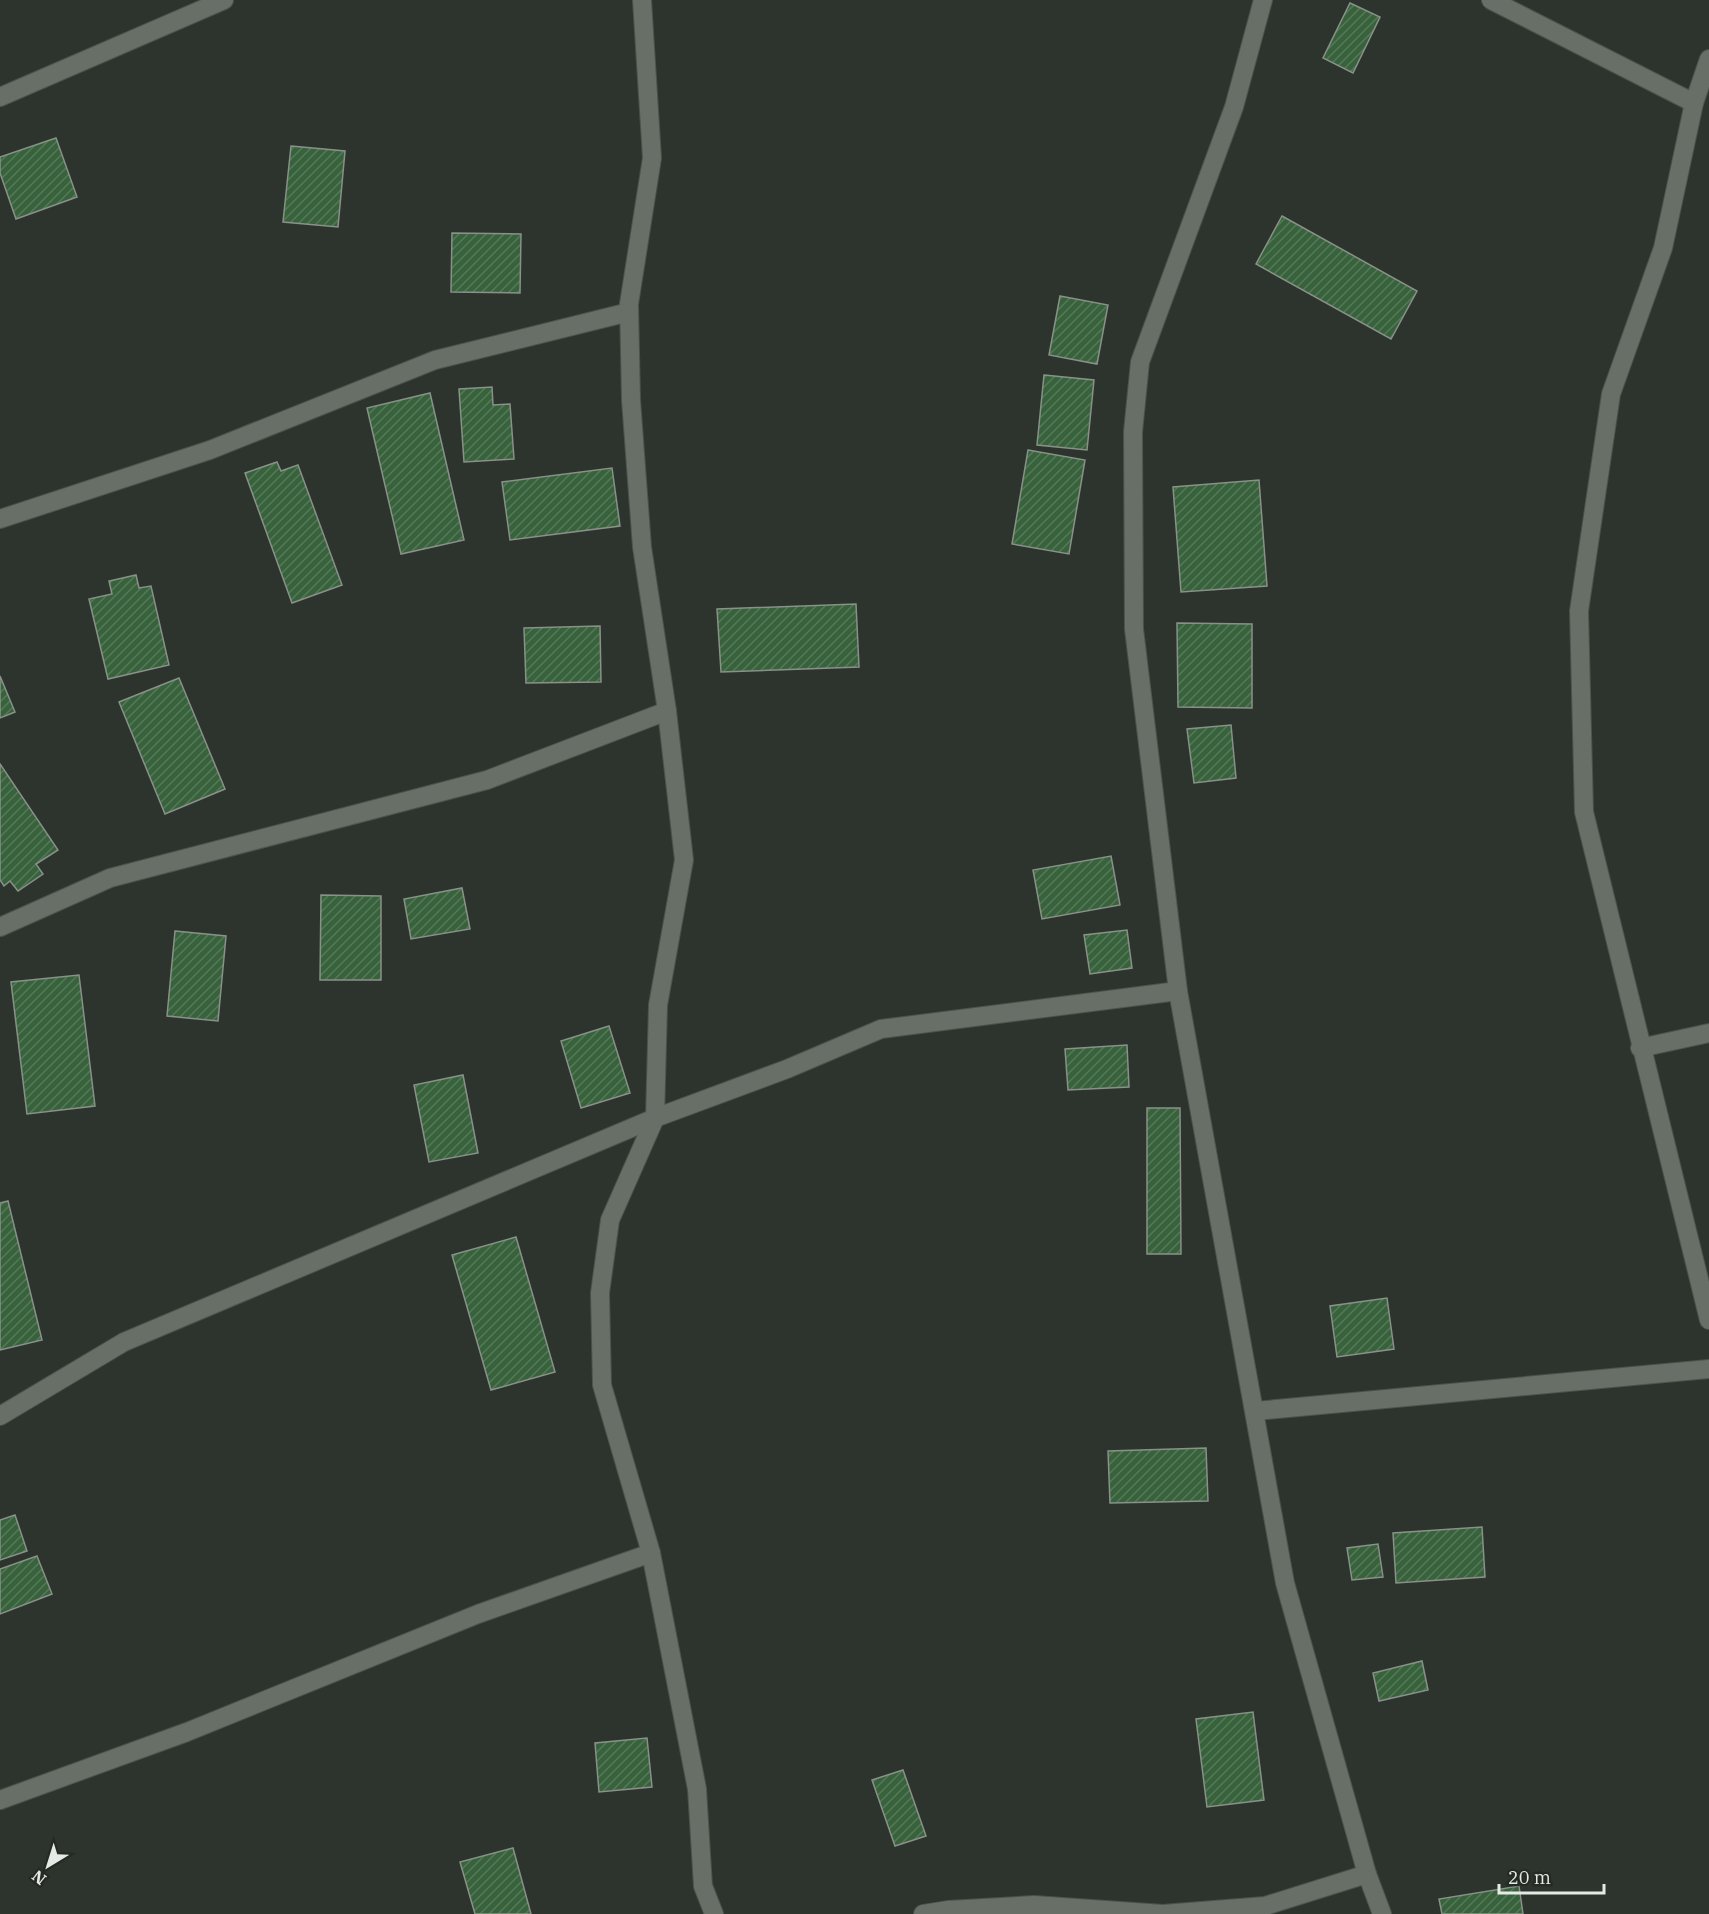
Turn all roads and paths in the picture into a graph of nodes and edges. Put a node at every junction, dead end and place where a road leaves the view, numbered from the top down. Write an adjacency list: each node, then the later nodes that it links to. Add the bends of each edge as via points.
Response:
1 (224, 0): 6 (street)
2 (642, 0): 8 (street, via 652,158)
3 (1263, 0): 12 (street, via 1234,107 1140,362 1133,432 1134,629)
4 (1491, 0): 7 (street)
5 (1709, 59): 7 (street)
6 (0, 98)
7 (1694, 103): 14 (street, via 1664,248 1611,394 1580,611 1584,812)
8 (629, 312): 9 (street, via 435,360 210,450); 10 (street, via 642,547)
9 (0, 519)
10 (667, 711): 11 (street, via 487,780 110,878); 15 (street, via 684,860 658,1005)
11 (0, 927)
12 (1178, 991): 15 (street, via 881,1029); 18 (street)
13 (1709, 1033): 14 (street)
14 (1640, 1048): 16 (street)
15 (655, 1118): 19 (street, via 124,1342); 20 (street, via 610,1220 600,1293 602,1384)
16 (1709, 1320)
17 (1709, 1369): 18 (street)
18 (1255, 1411): 22 (street, via 1285,1583)
19 (0, 1416)
20 (651, 1553): 21 (street, via 478,1614 187,1732); 23 (street, via 697,1789 703,1886)
21 (0, 1800)
22 (1367, 1874): 24 (street, via 1265,1905 1163,1914 1034,1905); 25 (street)
23 (714, 1914)
24 (923, 1914)
25 (1382, 1914)

